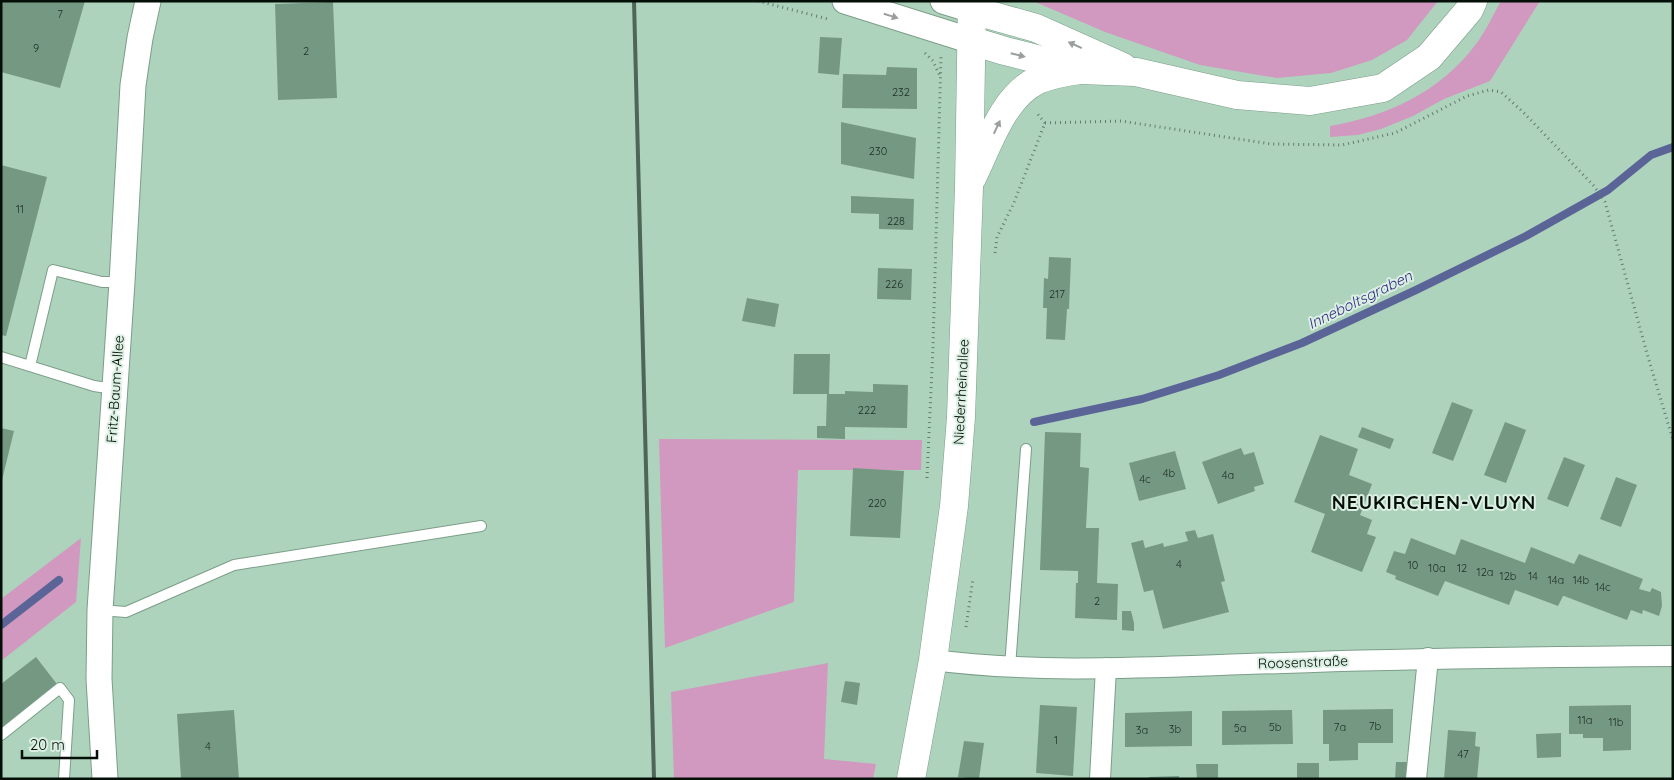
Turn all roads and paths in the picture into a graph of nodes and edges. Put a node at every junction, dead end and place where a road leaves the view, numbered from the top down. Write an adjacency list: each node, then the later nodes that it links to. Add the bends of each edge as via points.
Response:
1 (148, 1): 12 (street, Fritz-Baum-Allee, via 133,85)
2 (845, 1): 6 (street, one-way to 6)
3 (943, 1): 5 (street)
4 (1473, 1): 8 (main road, via 1429,57 1383,88 1310,101 1237,95)
5 (972, 5): 6 (main road, Niederrheinallee); 8 (main road, one-way to 5, via 1036,28)
6 (972, 41): 7 (main road, one-way to 7); 11 (main road, Niederrheinallee)
7 (1080, 70): 8 (main road); 11 (main road, one-way to 7, via 1003,114 1021,92 1054,74)
8 (1136, 72)
9 (941, 77): 18 (path)
10 (1045, 123): 16 (path, via 1121,121 1271,144 1342,146 1395,133 1467,96 1489,90 1501,92 1594,186 1605,202)
11 (969, 187): 23 (main road, Niederrheinallee, via 961,417 954,506)
12 (122, 282): 14 (lane, via 102,282 53,270); 15 (street, Fritz-Baum-Allee)
13 (1, 357): 14 (lane)
14 (30, 366): 15 (lane, via 94,386)
15 (115, 389): 20 (street, Fritz-Baum-Allee)
16 (1673, 440)
17 (1026, 449): 24 (lane)
18 (927, 481)
19 (481, 526): 20 (lane, via 234,565 126,612)
20 (100, 610): 28 (street, Fritz-Baum-Allee, via 99,679)
21 (1673, 656): 22 (street, Roosenstraße)
22 (1428, 658): 25 (street, Roosenstraße); 31 (street)
23 (933, 660): 24 (street, Roosenstraße); 29 (main road, Niederrheinallee)
24 (1010, 667): 25 (street, Roosenstraße)
25 (1106, 668): 30 (street)
26 (1, 735): 27 (lane, via 60,688 69,700)
27 (64, 779)
28 (105, 779)
29 (911, 779)
30 (1100, 779)
31 (1416, 779)

